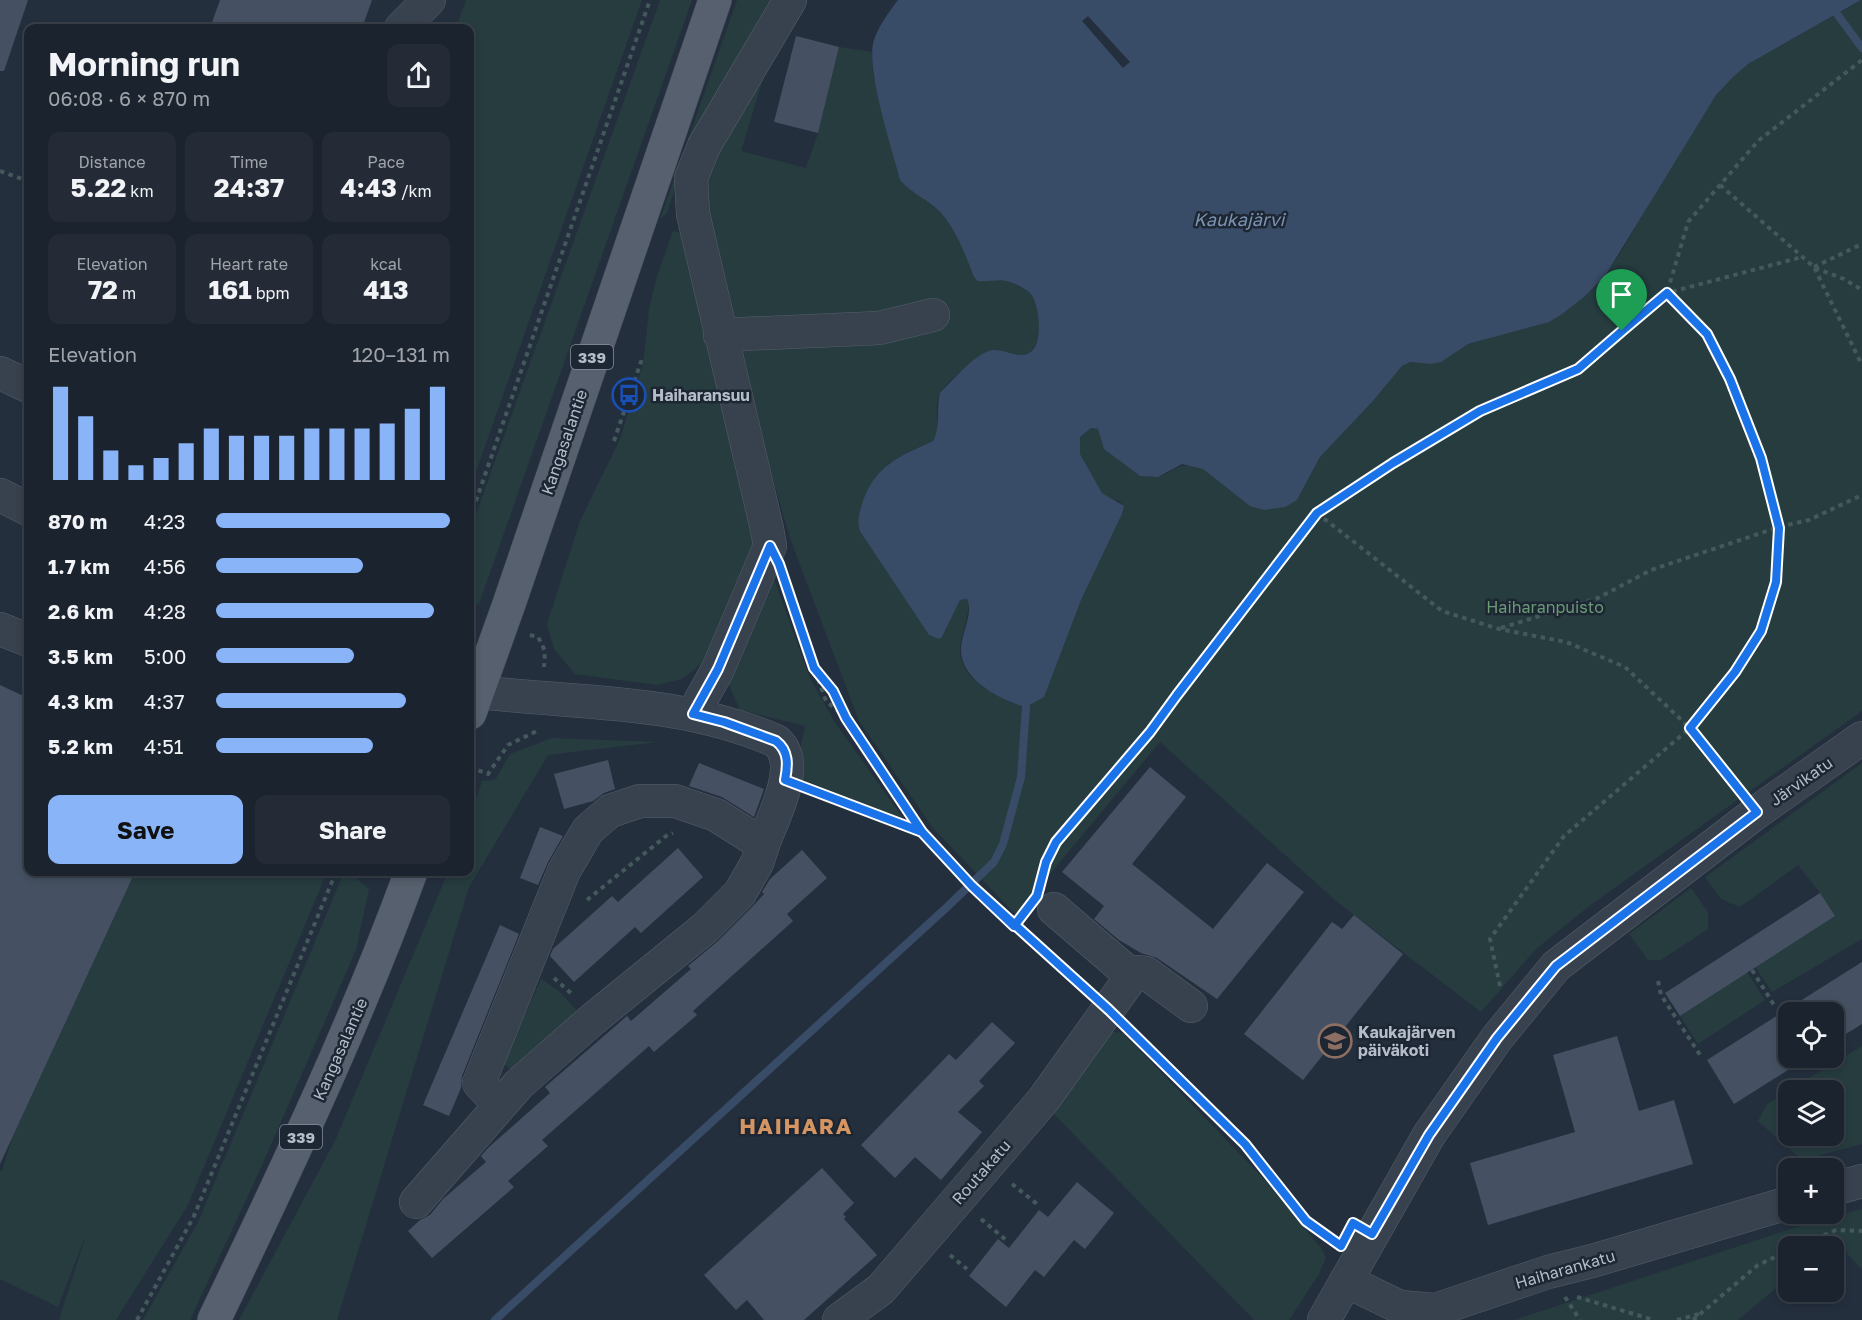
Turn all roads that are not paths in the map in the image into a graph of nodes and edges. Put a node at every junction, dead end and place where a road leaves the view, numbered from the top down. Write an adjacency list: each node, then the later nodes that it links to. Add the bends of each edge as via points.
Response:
1 (429, 0): 4 (street)
2 (715, 0): 13 (main road, Kangasalantie / 339, via 501,627)
3 (790, 0): 6 (street, via 704,146 691,178 693,214)
4 (405, 24)
5 (933, 315): 6 (street, via 879,327)
6 (720, 335): 15 (street, via 770,546 718,669)
7 (0, 373): 8 (street)
8 (24, 384)
9 (0, 495): 10 (street)
10 (24, 507)
11 (0, 629): 12 (street)
12 (24, 638)
13 (474, 694)
14 (474, 699): 15 (street, via 540,697)
15 (693, 714): 17 (street, via 782,746 786,753 785,780)
16 (1862, 738): 27 (street, Järvikatu, via 1757,812 1556,966 1497,1038 1429,1135)
17 (765, 839): 22 (street, via 740,893 705,928 519,1084); 22 (street, via 751,837 716,815 675,801 640,801 610,811 588,830 564,871 479,1083)
18 (410, 876): 28 (main road, Kangasalantie / 339, via 354,1019)
19 (1040, 902): 20 (street)
20 (1132, 976): 21 (street, via 1146,973); 29 (street, Routakatu, via 1044,1099 881,1289)
21 (1191, 1006)
22 (500, 1105): 25 (street)
23 (1862, 1181): 24 (street)
24 (1844, 1186)
25 (416, 1202)
26 (1778, 1206): 27 (street, Haiharankatu, via 1548,1272 1435,1310 1400,1307)
27 (1346, 1281): 30 (street, Järvikatu)
28 (214, 1320)
29 (839, 1320)
30 (1324, 1320)

